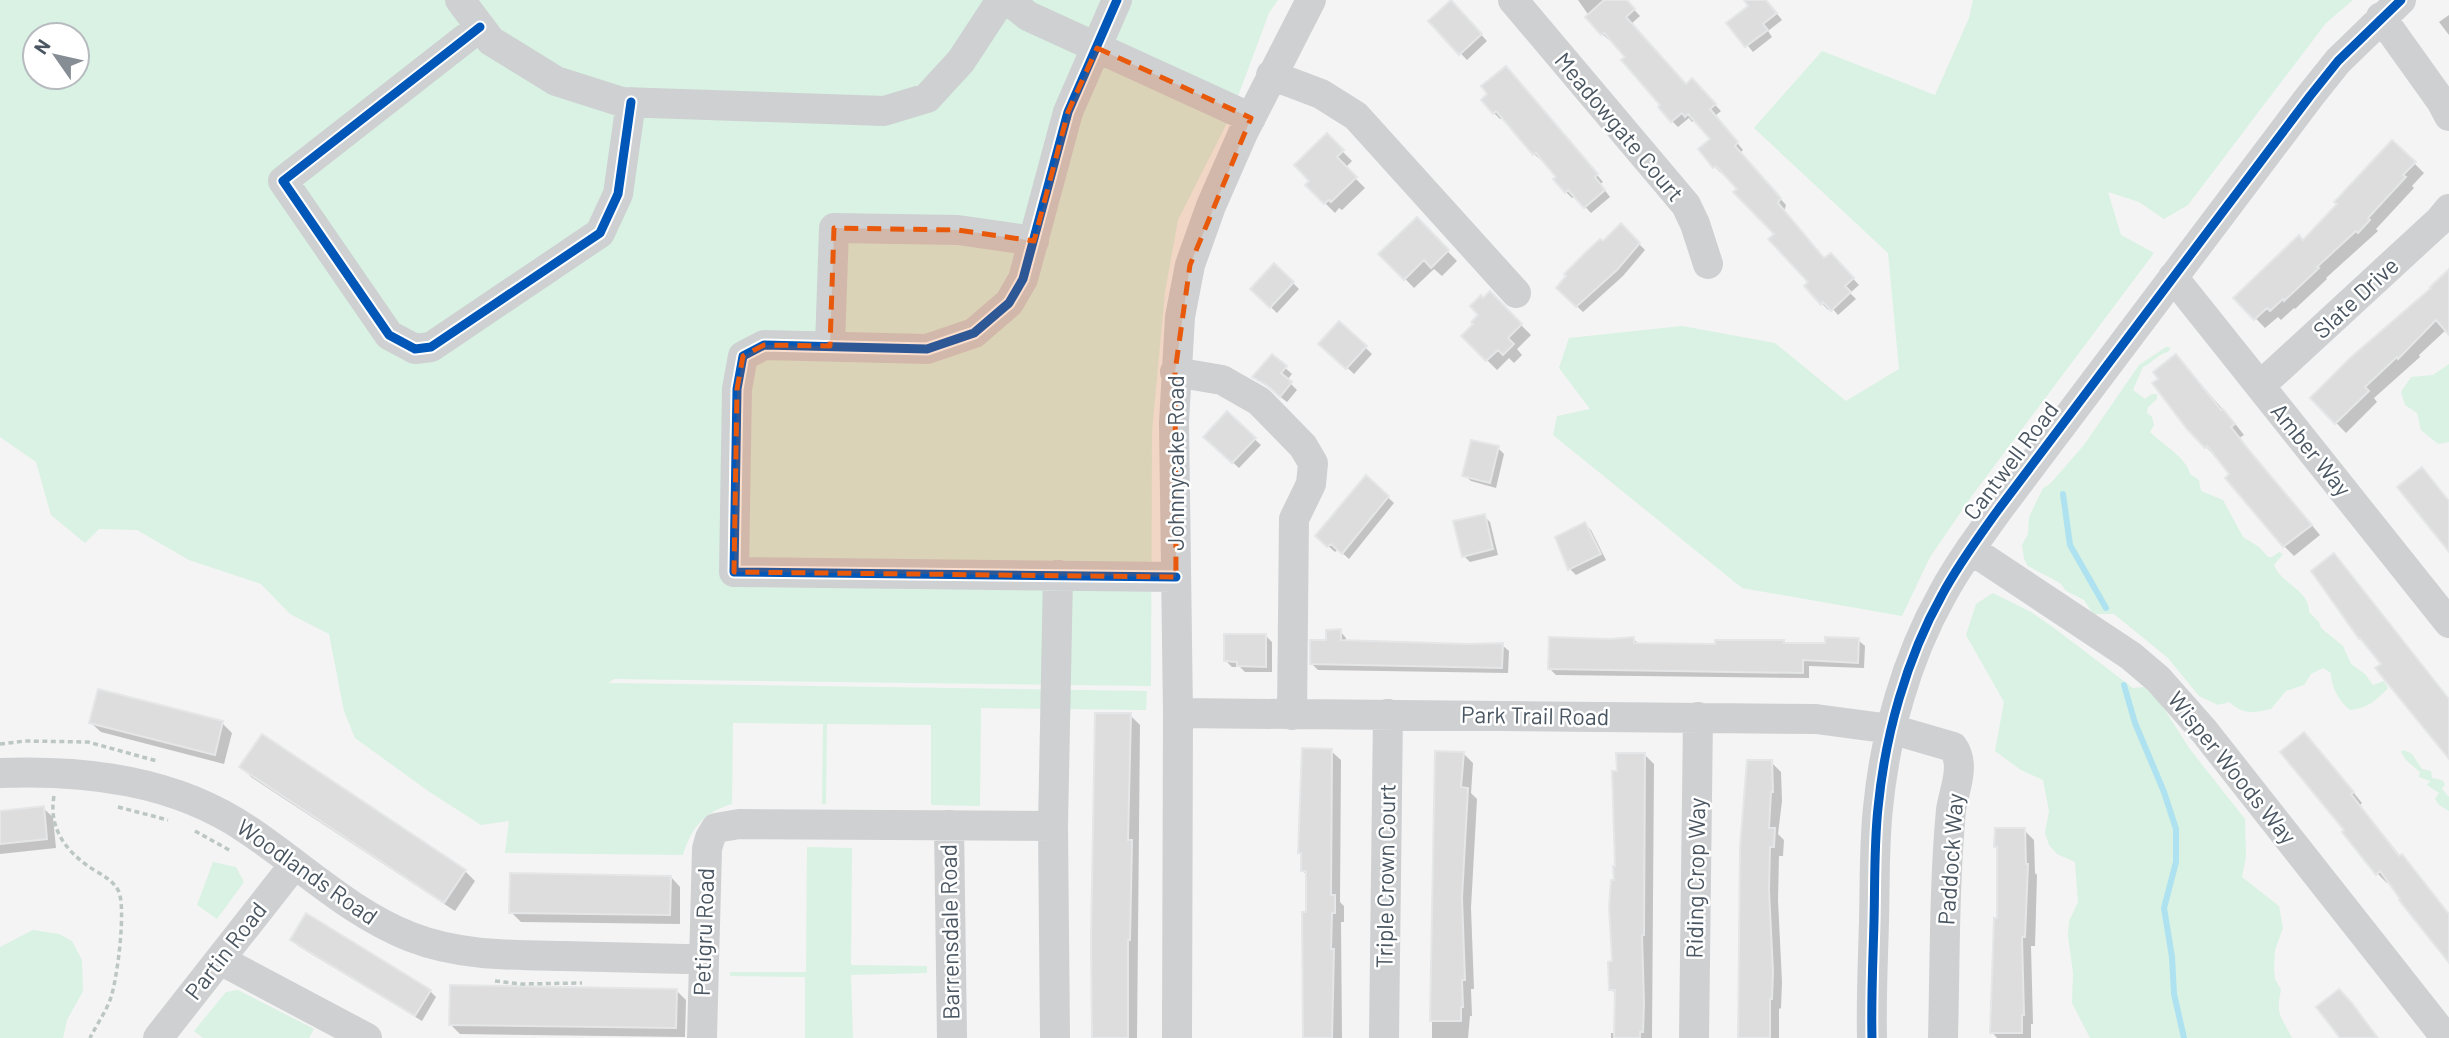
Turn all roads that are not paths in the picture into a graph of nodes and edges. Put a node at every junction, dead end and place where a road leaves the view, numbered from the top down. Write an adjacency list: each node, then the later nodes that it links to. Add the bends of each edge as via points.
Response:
1 (460, 0): 8 (street)
2 (1001, 0): 11 (street, via 961,61 927,98 884,111)
3 (1008, 0): 9 (street, via 1028,16)
4 (1117, 0): 9 (street)
5 (1311, 0): 10 (street, Johnnycake Road)
6 (1513, 0): 16 (street, Meadowgate Court, via 1686,205)
7 (2391, 8): 12 (street); 17 (street, Cantwell Road, via 2337,61)
8 (480, 27): 11 (street, via 491,41 556,81); 11 (street, via 283,181 389,335 415,349 431,347 600,233 618,194)
9 (1097, 48): 13 (street); 15 (street, via 1068,112)
10 (1271, 75): 13 (street, Johnnycake Road); 18 (street, via 1321,94 1356,116)
11 (631, 102)
12 (2449, 117)
13 (1251, 118): 20 (street, Johnnycake Road, via 1190,265)
14 (2449, 209): 21 (street, Slate Drive)
15 (1034, 242): 19 (street, via 1023,279 1009,303 974,333 927,349); 19 (street, via 958,230 834,228)
16 (1708, 264)
17 (2173, 277): 21 (street, Amber Way); 22 (street, Cantwell Road)
18 (1516, 293)
19 (830, 346): 23 (street, via 764,345 743,356 737,389 734,572)
20 (1175, 372): 24 (street, Johnnycake Road); 28 (street, via 1222,380 1259,401 1297,439 1313,463 1311,484 1294,519)
21 (2260, 386): 25 (street, Amber Way)
22 (1970, 549): 30 (street, Cantwell Road, via 1921,638); 47 (street, Wisper Woods Way, via 2158,678)
23 (1058, 575): 24 (street); 33 (street)
24 (1176, 577): 26 (street, Johnnycake Road)
25 (2449, 622)
26 (1178, 713): 28 (street, Park Trail Road); 42 (street, Johnnycake Road)
27 (1388, 714): 28 (street, Park Trail Road); 29 (street, Park Trail Road); 43 (street, Triple Crown Court)
28 (1292, 715)
29 (1698, 717): 30 (street, Park Trail Road, via 1816,719); 44 (street, Riding Crop Way)
30 (1891, 729): 45 (street, Cantwell Road, via 1877,811); 46 (street, Paddock Way, via 1944,743 1958,753 1947,872)
31 (0, 773): 34 (street, Woodlands Road, via 128,780 201,803 247,829)
32 (949, 825): 33 (street); 35 (street, Petigru Road, via 739,824 716,828 707,849); 40 (street, Barrensdale Road)
33 (1053, 826): 41 (street)
34 (294, 865): 35 (street, Woodlands Road, via 384,926 453,949 494,955); 36 (street, Partin Road)
35 (702, 957): 39 (street, Petigru Road)
36 (220, 960): 37 (street, Partin Road); 38 (street)
37 (158, 1038)
38 (367, 1038)
39 (702, 1038)
40 (952, 1038)
41 (1055, 1038)
42 (1177, 1038)
43 (1384, 1038)
44 (1694, 1038)
45 (1872, 1038)
46 (1943, 1038)
47 (2446, 1038)

